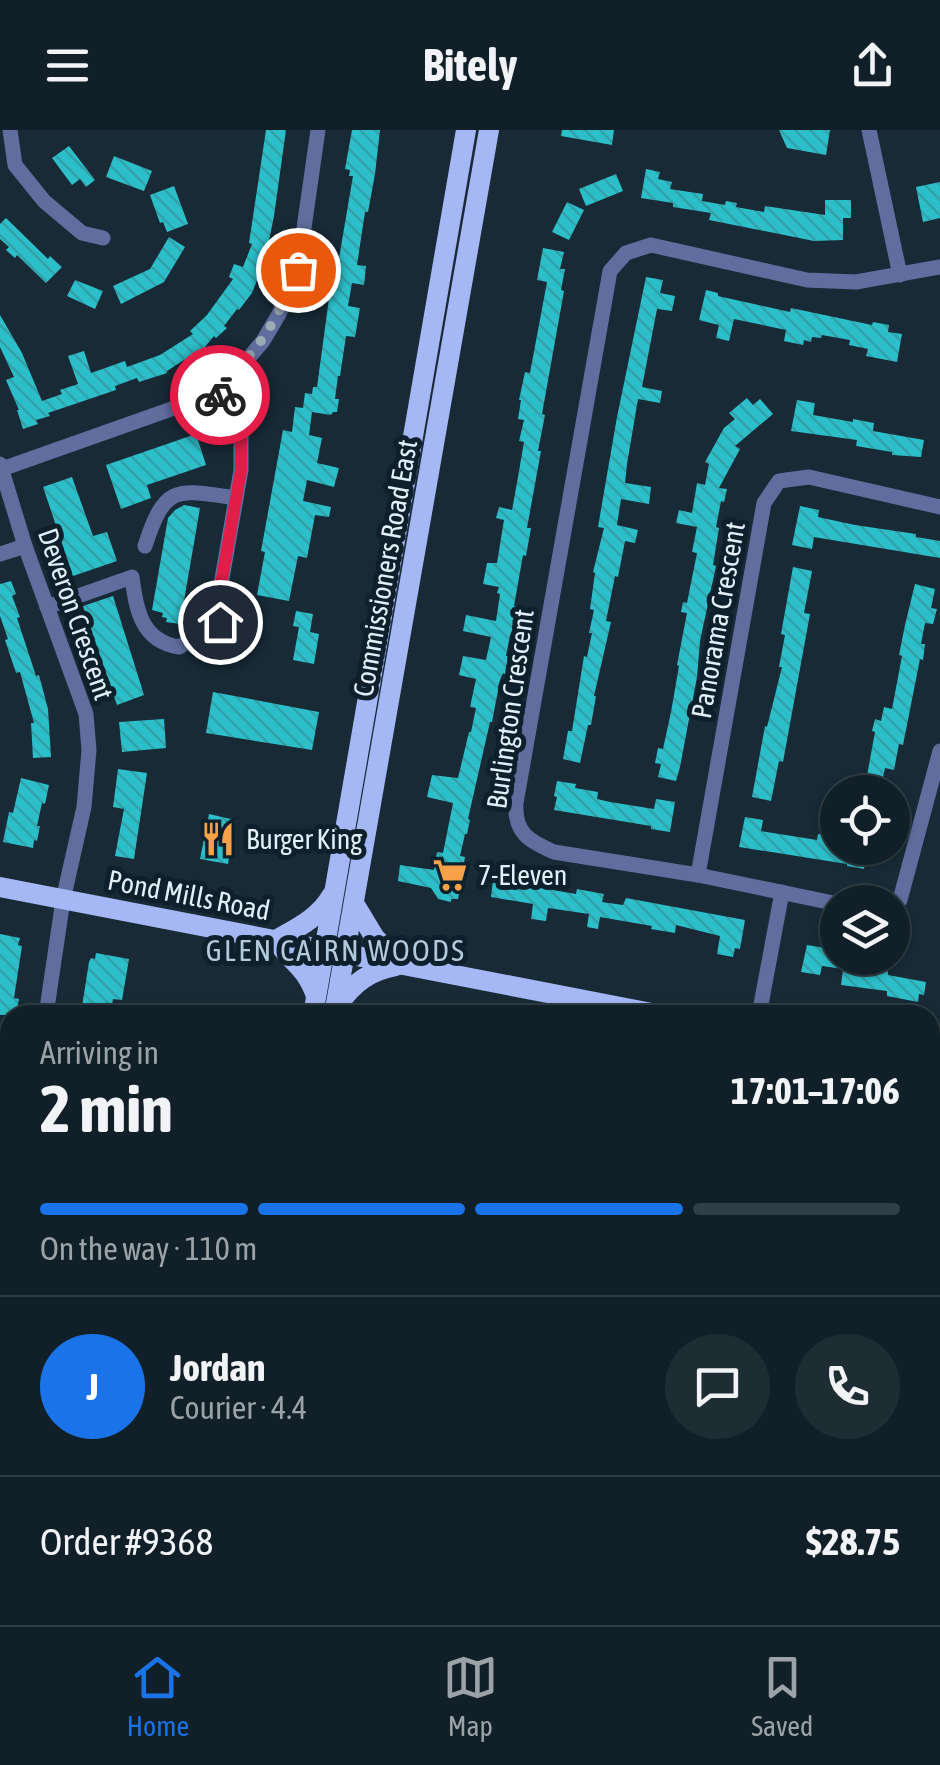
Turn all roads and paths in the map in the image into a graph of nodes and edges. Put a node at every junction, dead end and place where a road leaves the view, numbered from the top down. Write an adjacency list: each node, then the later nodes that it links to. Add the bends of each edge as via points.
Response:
1 (10, 130): 6 (street, via 14,165 44,202 82,233)
2 (318, 130): 9 (street, via 298,270 263,340)
3 (466, 130): 21 (main road, Commissioners Road East)
4 (490, 130): 25 (main road, Commissioners Road East)
5 (869, 130): 8 (street)
6 (104, 238)
7 (940, 267): 8 (street)
8 (900, 275): 18 (street, Burlington Crescent, via 807,280 651,245 626,253 610,271 515,819 521,831 554,852)
9 (217, 388): 10 (street, via 150,418); 11 (street, via 241,435)
10 (1, 466): 13 (street, Deveron Crescent)
11 (236, 498): 14 (street, via 174,495 158,510); 16 (street, via 220,622 179,647 156,638 137,616 132,577)
12 (940, 508): 18 (street, Panorama Crescent, via 810,478 779,481 764,504)
13 (25, 546): 15 (street); 16 (street, Deveron Crescent)
14 (145, 546)
15 (0, 554)
16 (47, 607): 23 (street, Deveron Crescent, via 86,714 89,750)
17 (940, 751): 19 (street)
18 (698, 875): 22 (street, Burlington Crescent)
19 (904, 885)
20 (0, 887): 23 (main road, Pond Mills Road)
21 (336, 887): 26 (main road, via 313,918); 27 (main road, Commissioners Road East)
22 (782, 892): 24 (street, Burlington Crescent); 35 (street)
23 (63, 900): 26 (main road, Pond Mills Road); 29 (street, Deveron Crescent)
24 (820, 900)
25 (355, 905): 27 (main road, Commissioners Road East); 28 (main road)
26 (276, 940): 27 (main road, Pond Mills Road); 30 (main road, via 310,980)
27 (335, 951): 28 (main road, Pond Mills Road); 31 (main road, Commissioners Road East); 32 (main road, Commissioners Road East)
28 (403, 964): 33 (main road, via 365,976); 34 (main road, Pond Mills Road)
29 (47, 1005)
30 (315, 1005)
31 (315, 1005)
32 (335, 1005)
33 (340, 1005)
34 (611, 1005)
35 (761, 1005)

